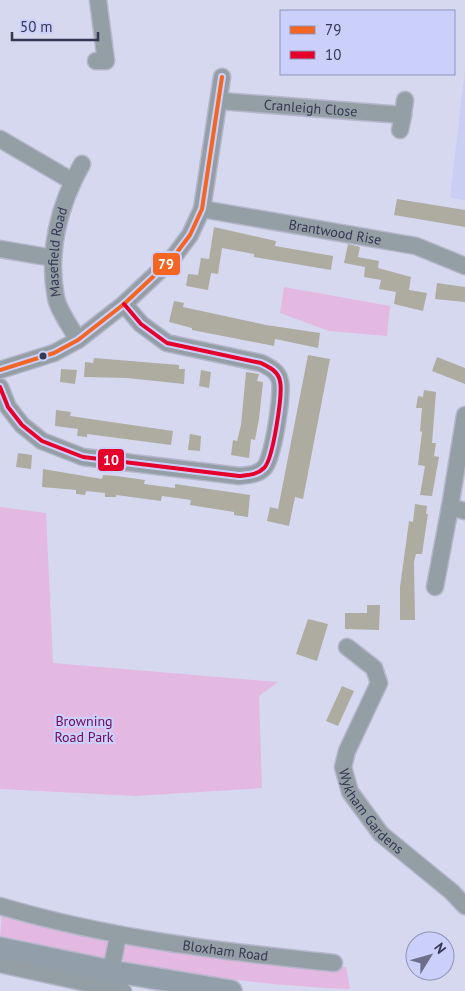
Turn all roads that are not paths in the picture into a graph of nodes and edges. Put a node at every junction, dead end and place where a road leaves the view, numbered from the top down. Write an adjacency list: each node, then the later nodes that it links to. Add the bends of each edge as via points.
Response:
1 (98, 0): 2 (street, via 106,61)
2 (96, 61)
3 (222, 77): 4 (street)
4 (220, 101): 5 (street, Cranleigh Close); 9 (street)
5 (403, 115)
6 (0, 139): 8 (street)
7 (82, 164): 8 (street, Masefield Road)
8 (72, 181): 11 (street, Masefield Road, via 55,231)
9 (202, 208): 12 (street, Brantwood Rise, via 416,246); 13 (street, via 190,235 172,259)
10 (0, 249): 11 (street)
11 (53, 258): 14 (street, Masefield Road, via 56,300)
12 (465, 266)
13 (124, 304): 14 (street); 16 (street, via 140,324 167,342 272,368 280,379 281,390 265,468 239,476 83,457 42,441 22,425 8,407)
14 (78, 340): 15 (street, via 54,353)
15 (0, 370)
16 (0, 386)
17 (465, 415): 18 (street)
18 (457, 509): 19 (street)
19 (435, 586)
20 (347, 647): 22 (street, Wykham Gardens, via 374,668 379,683 347,750 343,767 350,792 381,834)
21 (0, 906): 23 (street, Bloxham Road)
22 (465, 906)
23 (118, 936): 26 (street, Bloxham Road, via 196,949); 27 (street)
24 (0, 948): 27 (main road)
25 (0, 964): 28 (street)
26 (334, 964)
27 (111, 971): 29 (main road)
28 (123, 991)
29 (231, 991)

